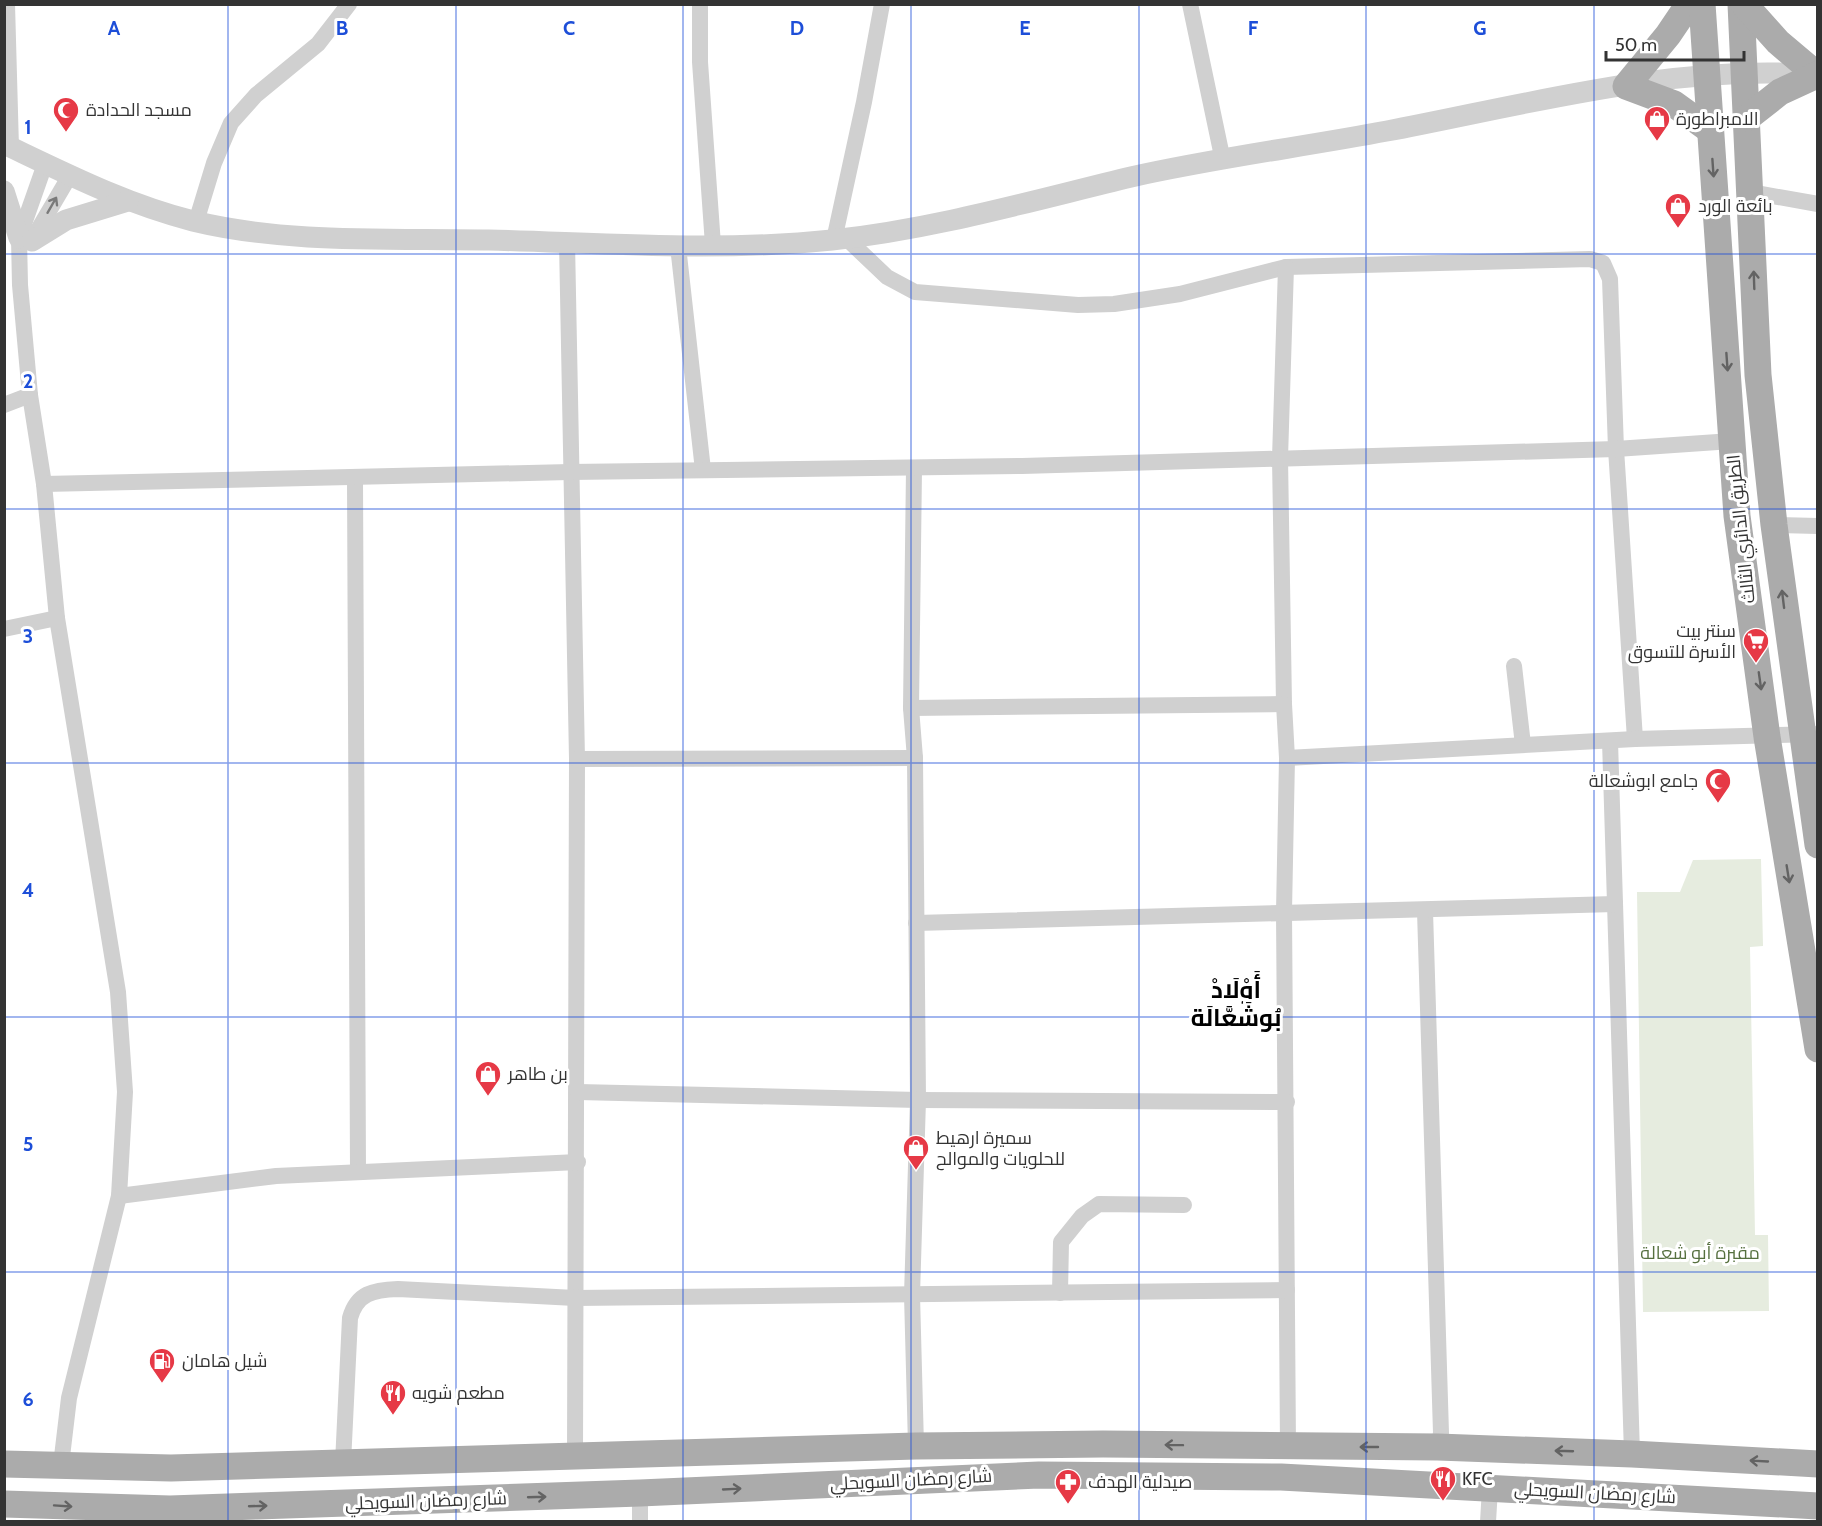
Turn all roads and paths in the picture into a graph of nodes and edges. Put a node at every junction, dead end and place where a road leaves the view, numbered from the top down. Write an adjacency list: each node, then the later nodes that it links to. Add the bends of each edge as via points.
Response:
1 (7, 4): 15 (street)
2 (349, 4): 23 (street, via 318,44 256,94 231,123)
3 (700, 4): 27 (street, via 700,62)
4 (882, 4): 25 (street)
5 (1190, 4): 16 (street)
6 (1689, 4): 12 (main road)
7 (1702, 4): 10 (main road, الطريق الدائري الثالث)
8 (1743, 4): 9 (main road, الطريق الدائري الثالث); 11 (main road, via 1778,42)
9 (1746, 71): 10 (street); 11 (street); 13 (main road, الطريق الدائري الثالث)
10 (1706, 75): 12 (street); 14 (main road, الطريق الدائري الثالث)
11 (1817, 75): 13 (main road, via 1780,92)
12 (1626, 86): 14 (main road, via 1674,104); 16 (street)
13 (1747, 118): 20 (main road, الطريق الدائري الثالث)
14 (1710, 130): 32 (main road, الطريق الدائري الثالث, one-way to 32)
15 (8, 146): 17 (street)
16 (1223, 161): 25 (street, via 1136,176 926,227)
17 (45, 164): 18 (street); 24 (street)
18 (69, 177): 21 (street); 24 (street, one-way to 18)
19 (4, 191): 24 (street)
20 (1750, 192): 22 (street); 40 (main road, الطريق الدائري الثالث, one-way to 20, via 1758,375)
21 (128, 201): 23 (street); 24 (street, via 66,220)
22 (1818, 204)
23 (196, 222): 26 (street, via 312,236)
24 (26, 239): 30 (street, via 20,272)
25 (840, 239): 27 (street); 29 (street, via 902,286 928,295 995,300 1078,305 1134,302)
26 (567, 242): 28 (street); 37 (street)
27 (713, 245): 28 (street)
28 (678, 246): 36 (street)
29 (1286, 267): 33 (street, via 1590,259 1603,263 1610,279); 34 (street)
30 (30, 395): 31 (street); 39 (street)
31 (4, 405)
32 (1732, 441): 33 (street); 48 (main road, الطريق الدائري الثالث, one-way to 48, via 1737,516)
33 (1616, 449): 34 (street); 49 (street)
34 (1280, 458): 35 (street); 45 (street)
35 (914, 469): 36 (street); 46 (street)
36 (703, 470): 37 (street)
37 (570, 472): 38 (street); 54 (street)
38 (355, 479): 39 (street); 65 (street)
39 (44, 484): 42 (street)
40 (1774, 525): 41 (street); 47 (main road, الطريق الدائري الثالث, one-way to 40)
41 (1818, 526)
42 (57, 618): 43 (street); 66 (street, via 118,992 125,1092)
43 (4, 629)
44 (1514, 666): 51 (street)
45 (1284, 704): 46 (street); 53 (street)
46 (911, 708): 52 (street)
47 (1809, 735): 48 (street); 55 (main road, الطريق الدائري الثالث)
48 (1767, 737): 49 (street); 60 (main road, الطريق الدائري الثالث, one-way to 60)
49 (1635, 740): 50 (street)
50 (1610, 741): 51 (street); 56 (street)
51 (1524, 746): 53 (street)
52 (915, 758): 54 (street); 59 (street)
53 (1287, 758): 58 (street)
54 (577, 759): 61 (street)
55 (1818, 844)
56 (1616, 904): 57 (street); 75 (street)
57 (1425, 911): 58 (street); 74 (street, via 1441,1432)
58 (1284, 912): 59 (street); 63 (street)
59 (916, 923): 62 (street)
60 (1818, 1049)
61 (578, 1092): 62 (street); 64 (street)
62 (918, 1100): 63 (street); 70 (street)
63 (1287, 1102): 68 (street)
64 (578, 1162): 65 (street); 71 (street)
65 (358, 1171): 66 (street, via 223,1182)
66 (119, 1196): 80 (street, via 69,1398)
67 (1184, 1205): 69 (street, via 1099,1204 1082,1216 1061,1242)
68 (1287, 1290): 69 (street); 73 (street)
69 (1060, 1293): 70 (street)
70 (912, 1295): 71 (street); 72 (street)
71 (575, 1298): 76 (street); 77 (street, via 398,1289 363,1295 350,1318)
72 (916, 1446): 73 (main road, شارع رمضان السويحلي, one-way to 72); 76 (main road, شارع رمضان السويحلي)
73 (1288, 1447): 74 (main road, شارع رمضان السويحلي, one-way to 73)
74 (1438, 1447): 75 (main road, شارع رمضان السويحلي, one-way to 74)
75 (1632, 1454): 79 (main road, شارع رمضان السويحلي, one-way to 75)
76 (575, 1456): 77 (main road, شارع رمضان السويحلي)
77 (343, 1463): 80 (main road, شارع رمضان السويحلي, via 171,1468)
78 (4, 1464): 80 (main road, شارع رمضان السويحلي)
79 (1818, 1464)
80 (61, 1465)
81 (1490, 1488): 82 (main road, شارع رمضان السويحلي, one-way to 81, via 1039,1475 1281,1477); 83 (main road, شارع رمضان السويحلي); 87 (street)
82 (640, 1493): 84 (main road, شارع رمضان السويحلي, one-way to 82, via 170,1509); 86 (street)
83 (1754, 1503): 85 (main road, شارع رمضان السويحلي); 88 (main road)
84 (4, 1504)
85 (1818, 1506)
86 (640, 1521)
87 (1488, 1521)
88 (1796, 1521)

